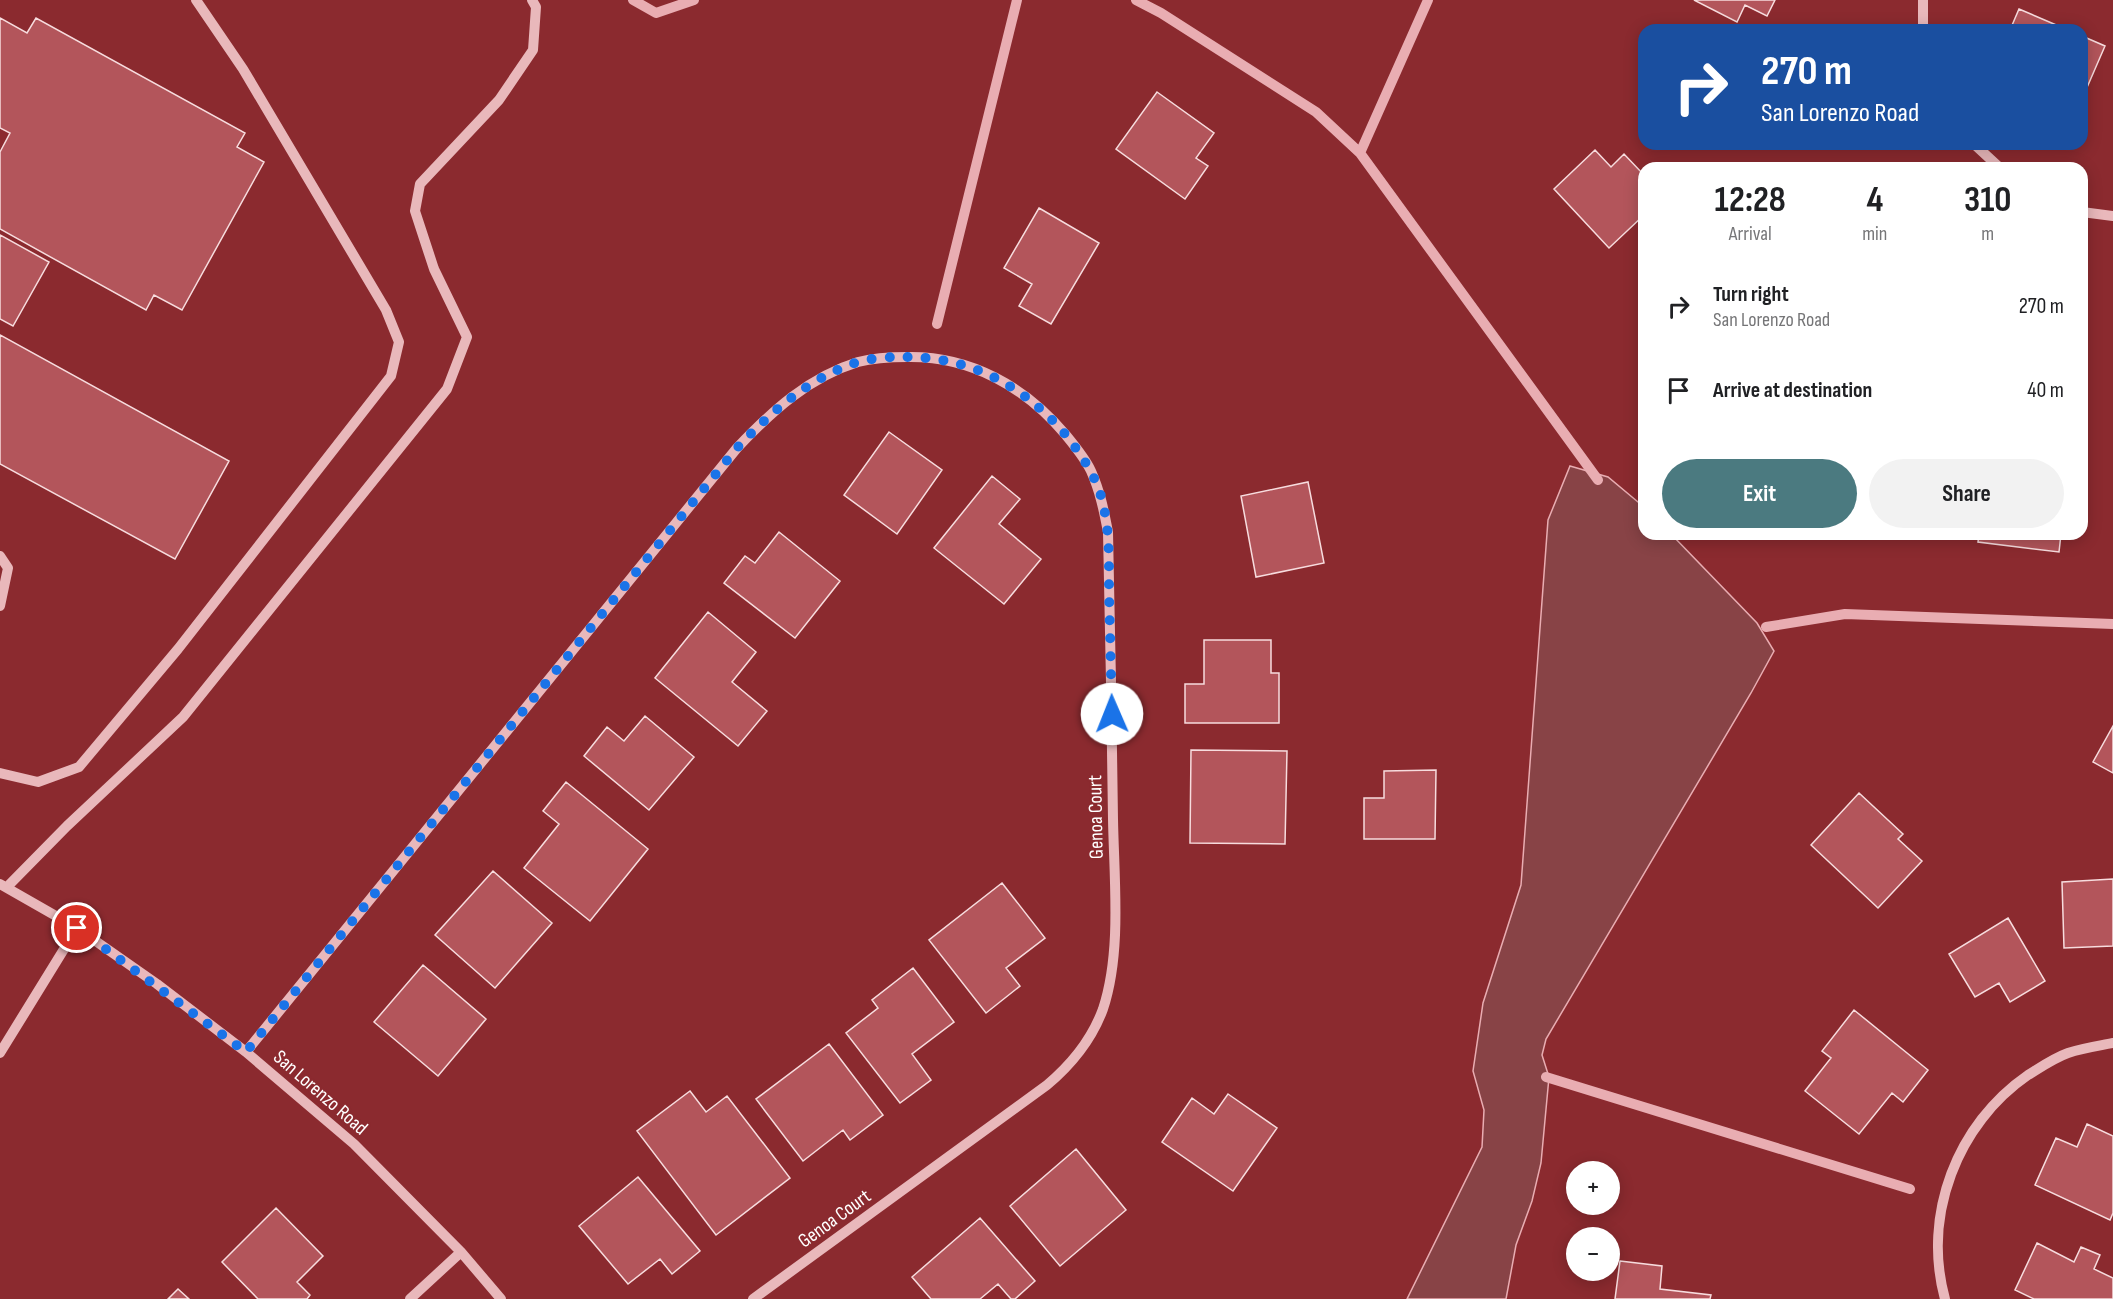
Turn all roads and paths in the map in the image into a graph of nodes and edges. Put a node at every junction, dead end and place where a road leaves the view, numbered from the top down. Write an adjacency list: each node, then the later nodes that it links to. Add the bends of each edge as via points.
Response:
1 (196, 0): 11 (street, via 243,69 386,310 399,342 391,376 178,649 79,767 38,782)
2 (532, 0): 12 (street, via 536,7 533,50 500,100 420,184 416,211 434,269 467,337 447,388 183,717)
3 (1923, 0): 4 (street)
4 (1923, 24)
5 (1980, 150): 6 (street)
6 (1994, 162)
7 (2088, 213): 8 (street)
8 (2113, 216)
9 (0, 556): 10 (street, via 8,568)
10 (0, 606)
11 (0, 773)
12 (3, 885): 13 (street, San Lorenzo Road)
13 (77, 928): 15 (street, San Lorenzo Road); 16 (street)
14 (2113, 1043): 21 (street, via 2068,1053 2042,1066 2011,1087 1966,1140 1946,1188 1938,1230)
15 (246, 1052): 17 (street, San Lorenzo Road, via 354,1144); 20 (street, Genoa Court, via 729,457 768,415 830,373 860,362 922,357 980,369 1034,402 1054,421 1090,469 1105,514 1115,953 1103,1010 1079,1054 1047,1085)
16 (0, 1053)
17 (461, 1252): 18 (street); 19 (street, San Lorenzo Road)
18 (410, 1299)
19 (501, 1299)
20 (753, 1299)
21 (1945, 1299)

